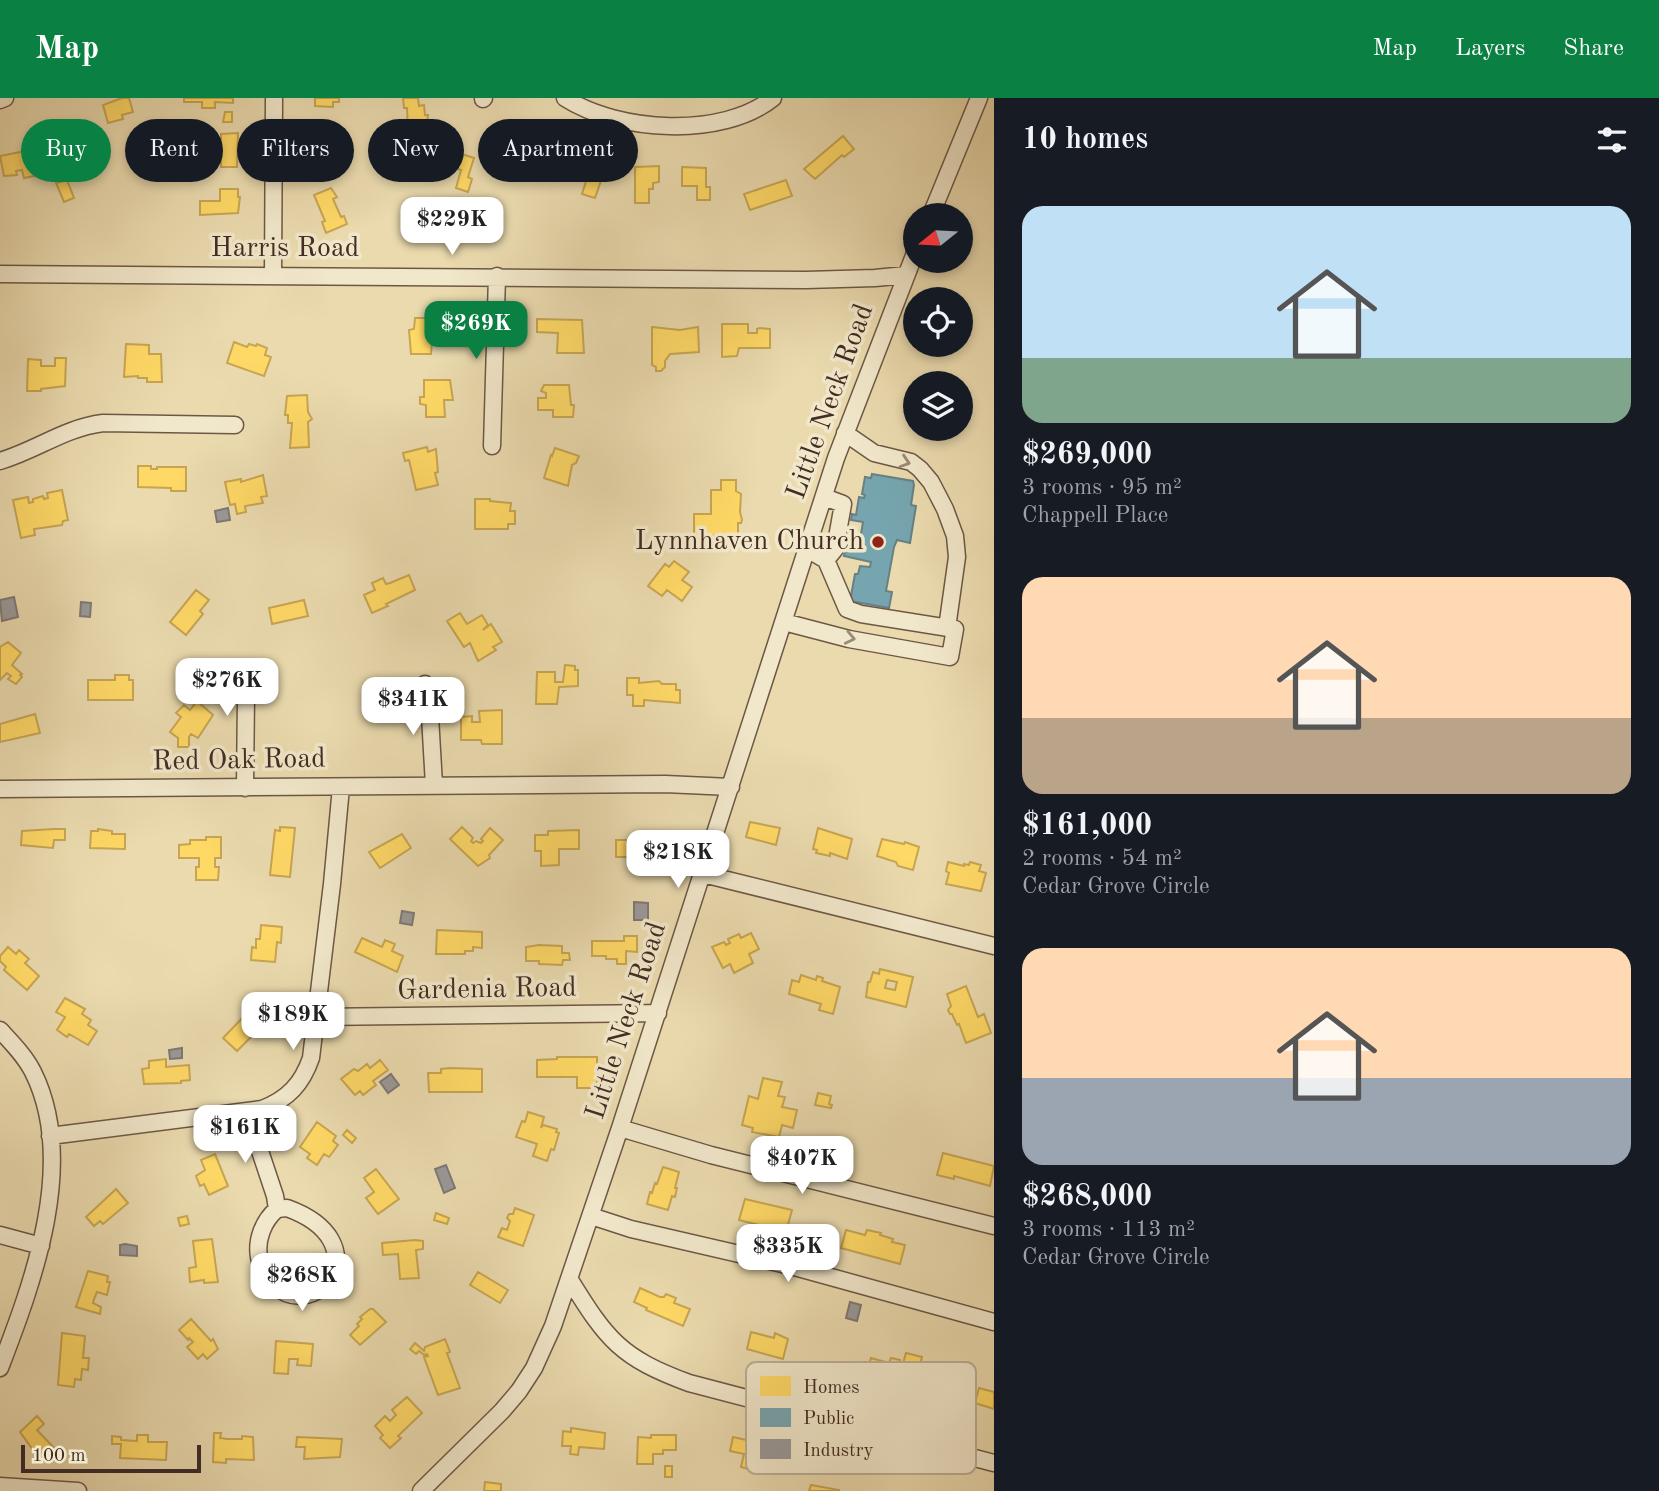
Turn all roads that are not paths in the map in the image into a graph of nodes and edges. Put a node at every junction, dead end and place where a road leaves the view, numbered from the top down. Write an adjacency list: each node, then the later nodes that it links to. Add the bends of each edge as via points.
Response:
1 (5, 98): 6 (street)
2 (274, 98): 9 (street)
3 (565, 98): 4 (street, via 595,113 668,126 734,119)
4 (773, 98)
5 (979, 98): 7 (street)
6 (0, 100)
7 (936, 203)
8 (0, 274): 9 (street, Harris Road)
9 (273, 275): 11 (street, Harris Road)
10 (906, 275): 11 (street, Harris Road, via 806,280); 13 (street, Little Neck Road)
11 (497, 276): 14 (street)
12 (235, 425): 15 (street, via 85,425)
13 (845, 433): 16 (street, Little Neck Road); 20 (street, one-way to 20, via 874,453 920,468 931,482 955,536 957,558)
14 (492, 446)
15 (0, 461)
16 (824, 497): 17 (street, Little Neck Road); 18 (street, via 843,504 835,549)
17 (807, 549): 18 (street); 19 (street, Little Neck Road)
18 (826, 560): 20 (street, via 847,609)
19 (784, 622): 20 (street, one-way to 20, via 950,657 955,629); 25 (street, Little Neck Road)
20 (947, 628)
21 (264, 670): 26 (street, via 246,694)
22 (425, 684): 23 (street)
23 (434, 785): 24 (street, Red Oak Road); 25 (street, Red Oak Road)
24 (341, 787): 26 (street, Red Oak Road); 31 (street)
25 (731, 787): 28 (street, Little Neck Road)
26 (245, 788): 27 (street, Red Oak Road)
27 (0, 789)
28 (703, 874): 29 (street); 30 (street, Little Neck Road)
29 (994, 946)
30 (658, 1013): 31 (street, Gardenia Road); 34 (street, Little Neck Road)
31 (316, 1017): 33 (street, via 311,1058 301,1082 283,1100)
32 (0, 1030): 35 (street, via 32,1071 42,1093)
33 (247, 1112): 35 (street); 36 (street)
34 (620, 1128): 37 (street, Little Neck Road); 38 (street)
35 (50, 1136): 40 (street, via 49,1199)
36 (277, 1209): 36 (street, via 262,1229 259,1261 279,1290 309,1294 328,1282 336,1263 331,1238 296,1211)
37 (592, 1216): 41 (street, Little Neck Road); 42 (street)
38 (994, 1226)
39 (0, 1235): 40 (street)
40 (41, 1246): 43 (street)
41 (570, 1280): 44 (street, via 617,1346 645,1365); 49 (street, Little Neck Road, via 534,1368 519,1391)
42 (994, 1322)
43 (0, 1368)
44 (746, 1398)
45 (976, 1458): 46 (street)
46 (994, 1463)
47 (0, 1486): 48 (street)
48 (78, 1491)
49 (421, 1491)

